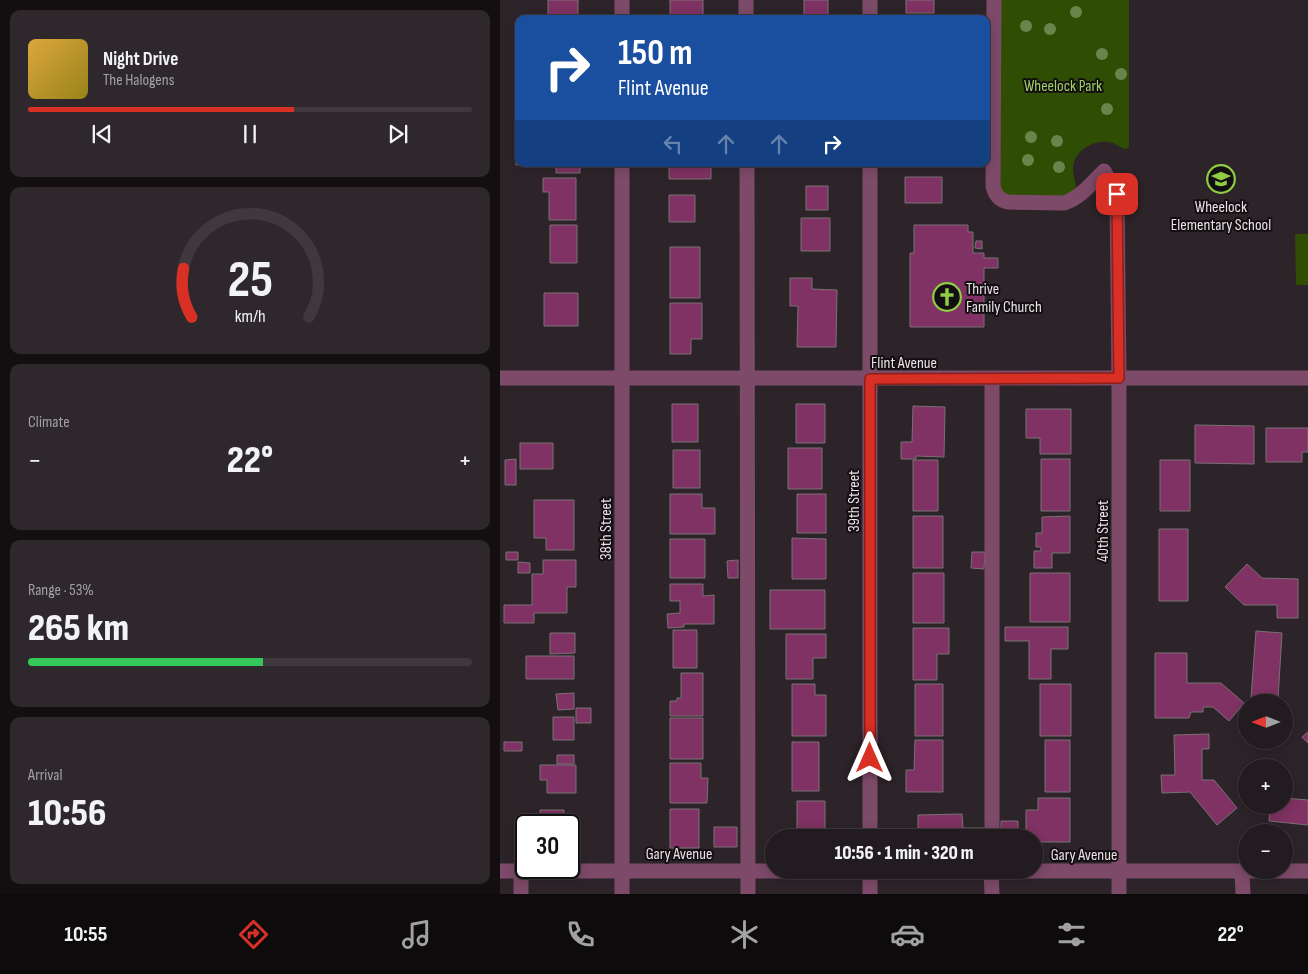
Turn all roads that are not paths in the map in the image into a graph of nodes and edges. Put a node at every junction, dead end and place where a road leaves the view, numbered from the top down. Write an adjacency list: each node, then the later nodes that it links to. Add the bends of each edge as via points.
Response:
1 (622, 0): 5 (street)
2 (746, 0): 6 (street)
3 (870, 0): 7 (street)
4 (994, 0): 12 (street, 40th Street, via 994,192 1008,202 1064,203 1083,192 1104,171 1117,194 1118,203)
5 (622, 15)
6 (746, 15)
7 (870, 15)
8 (622, 167): 14 (street, 38th Street)
9 (746, 167): 15 (street)
10 (870, 167): 16 (street, 39th Street)
11 (500, 378): 14 (street, Flint Avenue)
12 (1119, 378): 13 (street, Flint Avenue); 17 (street, Flint Avenue); 27 (street, 40th Street)
13 (1308, 378)
14 (622, 379): 15 (street, Flint Avenue); 24 (street, 38th Street)
15 (748, 379): 16 (street, Flint Avenue); 25 (street)
16 (870, 379): 17 (street, Flint Avenue); 18 (street, 39th Street)
17 (992, 379): 19 (street)
18 (870, 829)
19 (992, 829)
20 (1043, 870): 27 (street, Gary Avenue)
21 (500, 871): 22 (street, Gary Avenue)
22 (515, 871)
23 (580, 871): 24 (street, Gary Avenue)
24 (622, 871): 25 (street, Gary Avenue); 36 (street, 38th Street)
25 (748, 871): 26 (street, Gary Avenue); 37 (street)
26 (765, 871)
27 (1119, 871): 28 (street, Gary Avenue); 40 (street, 40th Street)
28 (1238, 871)
29 (1293, 872): 30 (street, Gary Avenue)
30 (1308, 872)
31 (521, 879): 35 (street)
32 (870, 879): 38 (street)
33 (992, 879): 39 (street)
34 (1242, 879): 41 (street)
35 (521, 894)
36 (622, 894)
37 (748, 894)
38 (870, 894)
39 (992, 894)
40 (1119, 894)
41 (1242, 894)

